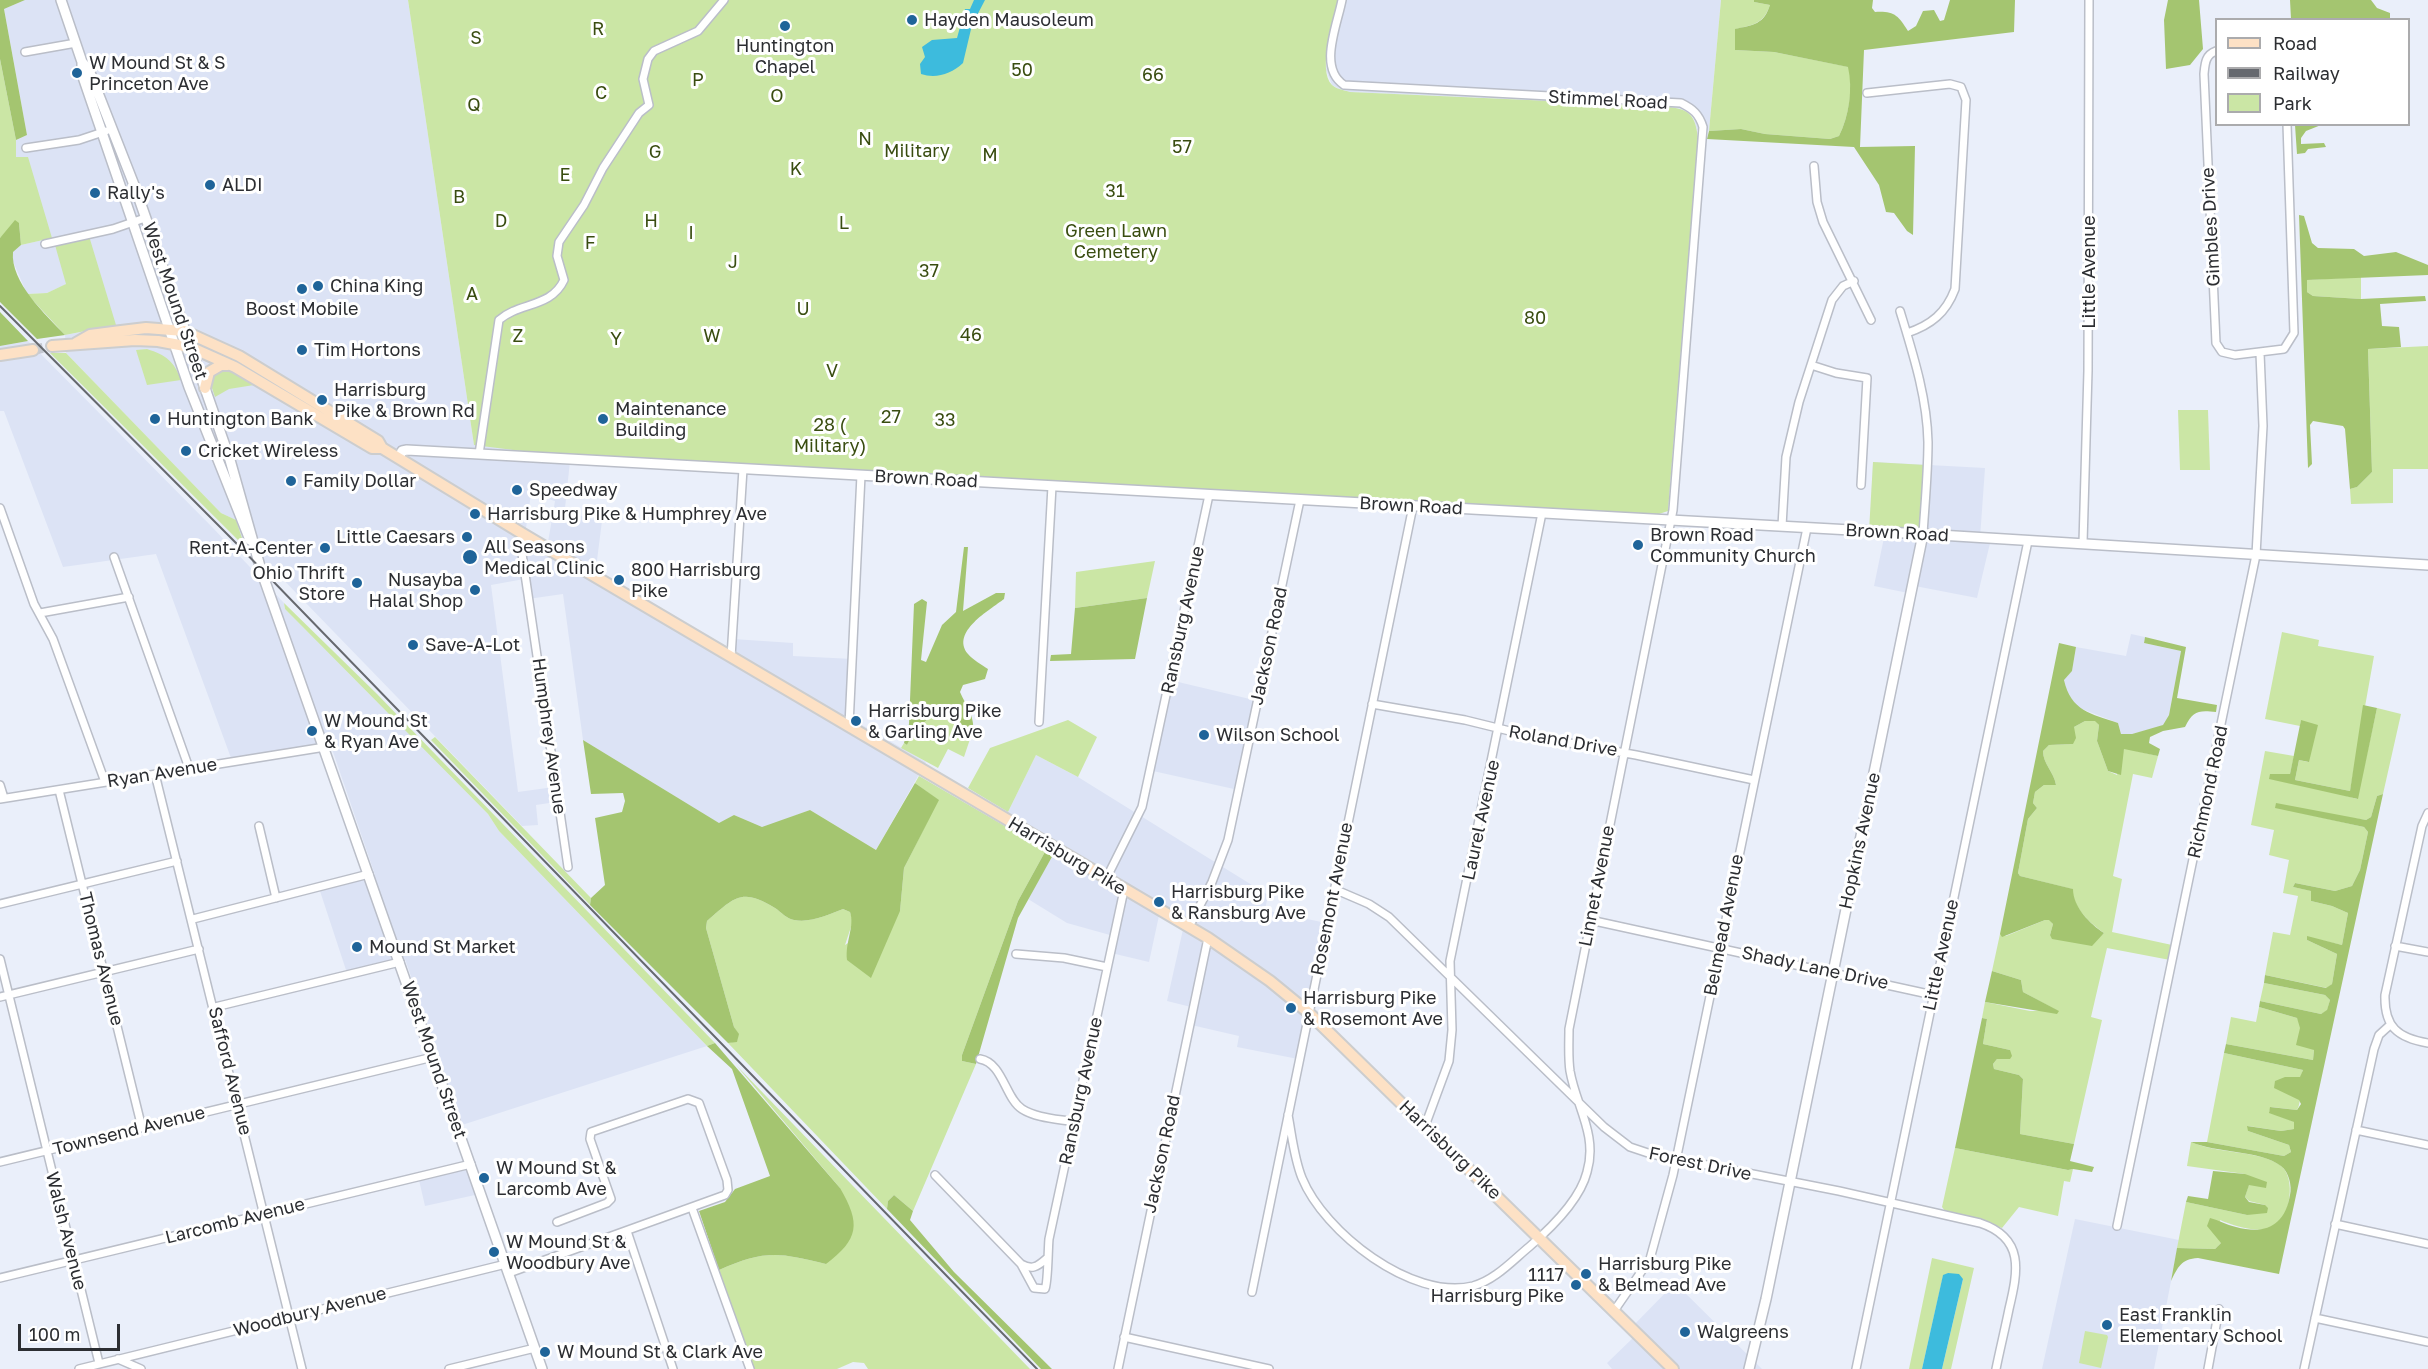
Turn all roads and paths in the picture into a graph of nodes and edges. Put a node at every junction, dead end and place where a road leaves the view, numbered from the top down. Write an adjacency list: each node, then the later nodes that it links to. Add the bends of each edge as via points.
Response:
1 (61, 0): 5 (main road, West Mound Street)
2 (724, 0): 35 (street, via 698,31 654,51 648,58 643,79 648,105 639,113 558,242 557,256 564,280 558,291 509,312 500,320)
3 (1342, 0): 46 (street, Stimmel Road, via 1330,68 1335,79 1344,85 1681,104 1699,116 1703,127)
4 (2089, 0): 52 (street, Little Avenue)
5 (76, 42): 6 (street); 8 (main road, West Mound Street)
6 (25, 52)
7 (2215, 52): 29 (street, Gimbles Drive, via 2205,62 2216,343 2222,352 2235,355)
8 (82, 62): 11 (main road, West Mound Street, via 89,70); 12 (main road, West Mound Street, via 82,74)
9 (1867, 93): 23 (street, via 1950,84 1961,87 1966,100 1955,289 1940,316)
10 (2287, 126): 29 (street, via 2294,333 2283,349)
11 (112, 129): 12 (street); 15 (main road, West Mound Street)
12 (101, 132): 13 (street, via 79,140); 16 (main road, West Mound Street)
13 (26, 148)
14 (1814, 166): 18 (street, via 1823,222)
15 (145, 218): 16 (street); 22 (main road, West Mound Street)
16 (131, 223): 17 (street); 21 (main road, West Mound Street)
17 (45, 244)
18 (1854, 281): 20 (street); 31 (street, via 1843,286 1832,300)
19 (1900, 311): 23 (street, Hopkins Avenue)
20 (1870, 320)
21 (169, 330): 22 (main road, Harrisburg Pike); 24 (main road, Harrisburg Pike, via 146,328 90,335); 25 (main road, West Mound Street)
22 (184, 331): 27 (main road, West Mound Street); 34 (main road, Harrisburg Pike, via 247,361 378,441)
23 (1907, 333): 50 (street, Hopkins Avenue, via 1920,378 1928,441)
24 (76, 343): 25 (main road, Harrisburg Pike, via 135,340); 26 (main road)
25 (175, 344): 27 (main road, Harrisburg Pike); 53 (main road, West Mound Street)
26 (52, 346)
27 (190, 347): 32 (main road, Harrisburg Pike); 33 (main road, West Mound Street)
28 (33, 350): 30 (main road)
29 (2260, 353): 54 (street, Richmond Road, via 2263,426)
30 (0, 355)
31 (1811, 365): 39 (street, via 1868,378); 47 (street, via 1786,457)
32 (235, 367): 33 (main road, via 225,364 214,368 207,376); 34 (main road, Harrisburg Pike, via 372,448)
33 (205, 388): 53 (main road, West Mound Street, via 251,525)
34 (382, 448): 36 (main road, Harrisburg Pike)
35 (478, 454): 36 (main road, Brown Road, via 407,450); 37 (main road, Brown Road)
36 (399, 458): 49 (main road, Harrisburg Pike)
37 (743, 469): 38 (main road, Brown Road); 59 (street)
38 (861, 475): 40 (main road, Brown Road); 62 (street)
39 (1861, 485)
40 (1052, 486): 41 (main road, Brown Road); 61 (street)
41 (1209, 495): 42 (main road, Brown Road); 78 (street, Ransburg Avenue, via 1142,807)
42 (1300, 500): 43 (main road, Brown Road); 86 (street, Jackson Road, via 1228,840)
43 (1413, 506): 45 (main road, Brown Road); 60 (street, Rosemont Avenue)
44 (0, 508): 58 (street)
45 (1542, 513): 46 (main road, Brown Road); 63 (street, Laurel Avenue)
46 (1671, 520): 47 (main road, Brown Road); 65 (street, Linnet Avenue)
47 (1782, 526): 48 (main road, Brown Road)
48 (1807, 528): 50 (main road, Brown Road); 68 (street, Belmead Avenue)
49 (523, 534): 59 (main road, Harrisburg Pike); 76 (street, Humphrey Avenue, via 521,547)
50 (1923, 534): 51 (main road, Brown Road); 97 (main road, Hopkins Avenue)
51 (2028, 541): 52 (main road, Brown Road); 100 (street, Little Avenue)
52 (2083, 543): 54 (main road, Brown Road)
53 (254, 546): 64 (main road, West Mound Street)
54 (2256, 555): 56 (main road, Brown Road); 127 (street, Richmond Road)
55 (114, 557): 57 (street)
56 (2428, 565)
57 (129, 597): 58 (street); 66 (street)
58 (40, 613): 69 (street)
59 (731, 657): 62 (main road, Harrisburg Pike)
60 (1372, 704): 63 (street, Roland Drive); 80 (street, Rosemont Avenue)
61 (1039, 723)
62 (849, 725): 78 (main road, Harrisburg Pike)
63 (1500, 729): 65 (street, Roland Drive); 98 (street, Laurel Avenue, via 1450,961)
64 (324, 747): 66 (street, Ryan Avenue); 77 (main road, West Mound Street)
65 (1624, 752): 68 (street, Roland Drive); 85 (street, Linnet Avenue)
66 (189, 768): 67 (street, Ryan Avenue)
67 (155, 774): 69 (street, Ryan Avenue); 75 (street, Safford Avenue)
68 (1754, 780): 89 (street, Belmead Avenue)
69 (105, 782): 71 (street, Ryan Avenue)
70 (0, 785): 72 (street)
71 (59, 789): 72 (street, Ryan Avenue); 79 (street, Thomas Avenue)
72 (2, 798)
73 (2428, 813): 88 (street)
74 (259, 826): 82 (street)
75 (177, 861): 79 (street); 84 (street, Safford Avenue)
76 (568, 867)
77 (369, 874): 82 (street); 94 (main road, West Mound Street)
78 (1106, 879): 81 (main road, Harrisburg Pike)
79 (82, 883): 83 (street); 96 (street, Thomas Avenue)
80 (1334, 889): 98 (street, Forest Drive, via 1369,904 1389,918); 103 (street, Rosemont Avenue)
81 (1124, 890): 86 (main road, Harrisburg Pike); 95 (street, Ransburg Avenue)
82 (276, 898): 84 (street)
83 (0, 904)
84 (193, 919): 90 (street, Safford Avenue)
85 (1590, 920): 89 (street, Shady Lane Drive); 108 (street, Linnet Avenue, via 1569,1029 1570,1071)
86 (1189, 927): 87 (main road, Harrisburg Pike)
87 (1208, 938): 103 (main road, Harrisburg Pike); 141 (street, Jackson Road)
88 (2395, 946): 91 (street); 104 (street, via 2385,995 2384,1011)
89 (1720, 948): 97 (street, Shady Lane Drive); 117 (street, Belmead Avenue)
90 (200, 949): 96 (street); 102 (street, Safford Avenue)
91 (2428, 952)
92 (1016, 954): 95 (street)
93 (0, 959): 99 (street, Walsh Avenue)
94 (400, 962): 102 (street); 106 (main road, West Mound Street)
95 (1107, 967): 111 (street, Ransburg Avenue)
96 (104, 971): 99 (street); 113 (street, Thomas Avenue)
97 (1833, 972): 100 (street, Shady Lane Drive); 121 (main road, Hopkins Avenue)
98 (1450, 978): 108 (street, Forest Drive); 112 (street, Laurel Avenue, via 1449,1061)
99 (9, 994): 101 (street); 116 (street, Walsh Avenue)
100 (1933, 995): 122 (street, Little Avenue)
101 (0, 997)
102 (215, 1007): 109 (street, Safford Avenue)
103 (1309, 1013): 110 (street, Rosemont Avenue); 112 (main road, Harrisburg Pike)
104 (2390, 1024): 105 (street, via 2401,1036); 114 (street, via 2379,1035 2374,1049)
105 (2428, 1044)
106 (433, 1057): 109 (street, Townsend Avenue); 119 (main road, West Mound Street)
107 (980, 1059): 111 (street, via 998,1073 1012,1099 1024,1110)
108 (1581, 1103): 117 (street, Forest Drive, via 1630,1147); 129 (street, Linnet Avenue, via 1591,1145 1587,1174 1578,1192)
109 (238, 1104): 113 (street, Townsend Avenue); 124 (street, Safford Avenue)
110 (1288, 1115): 129 (street, Linnet Avenue, via 1298,1164 1314,1199 1359,1247 1404,1276 1429,1284 1474,1286 1500,1271); 136 (street, Rosemont Avenue)
111 (1074, 1122): 131 (street, Ransburg Avenue)
112 (1425, 1126): 129 (main road, Harrisburg Pike)
113 (142, 1128): 116 (street, Townsend Avenue)
114 (2356, 1130): 115 (street); 126 (street)
115 (2428, 1145)
116 (47, 1151): 118 (street, Townsend Avenue); 132 (street, Walsh Avenue)
117 (1676, 1160): 121 (street, Forest Drive); 138 (street, Belmead Avenue, via 1650,1259)
118 (0, 1162)
119 (471, 1164): 124 (street, Larcomb Avenue); 134 (main road, West Mound Street)
120 (935, 1175): 133 (street)
121 (1790, 1182): 122 (street, Forest Drive); 156 (main road, Hopkins Avenue)
122 (1890, 1204): 157 (street, Little Avenue); 158 (street, Forest Drive, via 1980,1223 1997,1230 2010,1243 2017,1270)
123 (692, 1208): 125 (street, Woodbury Avenue, via 719,1199 728,1190 702,1108 692,1098 590,1134 611,1199); 128 (street, Woodbury Avenue); 152 (street)
124 (265, 1214): 132 (street, Larcomb Avenue); 139 (street, Safford Avenue)
125 (558, 1222)
126 (2335, 1224): 130 (street); 140 (street)
127 (2117, 1226)
128 (627, 1231): 134 (street, Woodbury Avenue); 151 (street)
129 (1540, 1238): 138 (main road, Harrisburg Pike)
130 (2428, 1244)
131 (1046, 1259): 133 (street, via 1030,1268); 133 (street, Ransburg Avenue, via 1047,1286 1042,1290 1034,1288)
132 (73, 1260): 135 (street, Larcomb Avenue); 145 (street, Walsh Avenue)
133 (1021, 1264)
134 (508, 1269): 139 (street, Woodbury Avenue); 143 (main road, West Mound Street)
135 (0, 1278)
136 (1252, 1292)
137 (2219, 1309): 159 (street)
138 (1614, 1311): 155 (main road, Harrisburg Pike)
139 (290, 1317): 144 (street, Woodbury Avenue); 148 (street, Safford Avenue)
140 (2315, 1318): 142 (street); 160 (street)
141 (1124, 1337): 153 (street, Jackson Road); 154 (street)
142 (2428, 1342)
143 (535, 1348): 149 (street); 150 (main road, West Mound Street)
144 (118, 1359): 145 (street, Woodbury Avenue); 147 (street)
145 (99, 1364): 146 (street, Woodbury Avenue)
146 (79, 1369)
147 (141, 1369)
148 (302, 1369)
149 (449, 1369)
150 (542, 1369)
151 (673, 1369)
152 (750, 1369)
153 (1118, 1369)
154 (1269, 1369)
155 (1673, 1369)
156 (1749, 1369)
157 (1856, 1369)
158 (1996, 1369)
159 (2208, 1369)
160 (2304, 1369)

